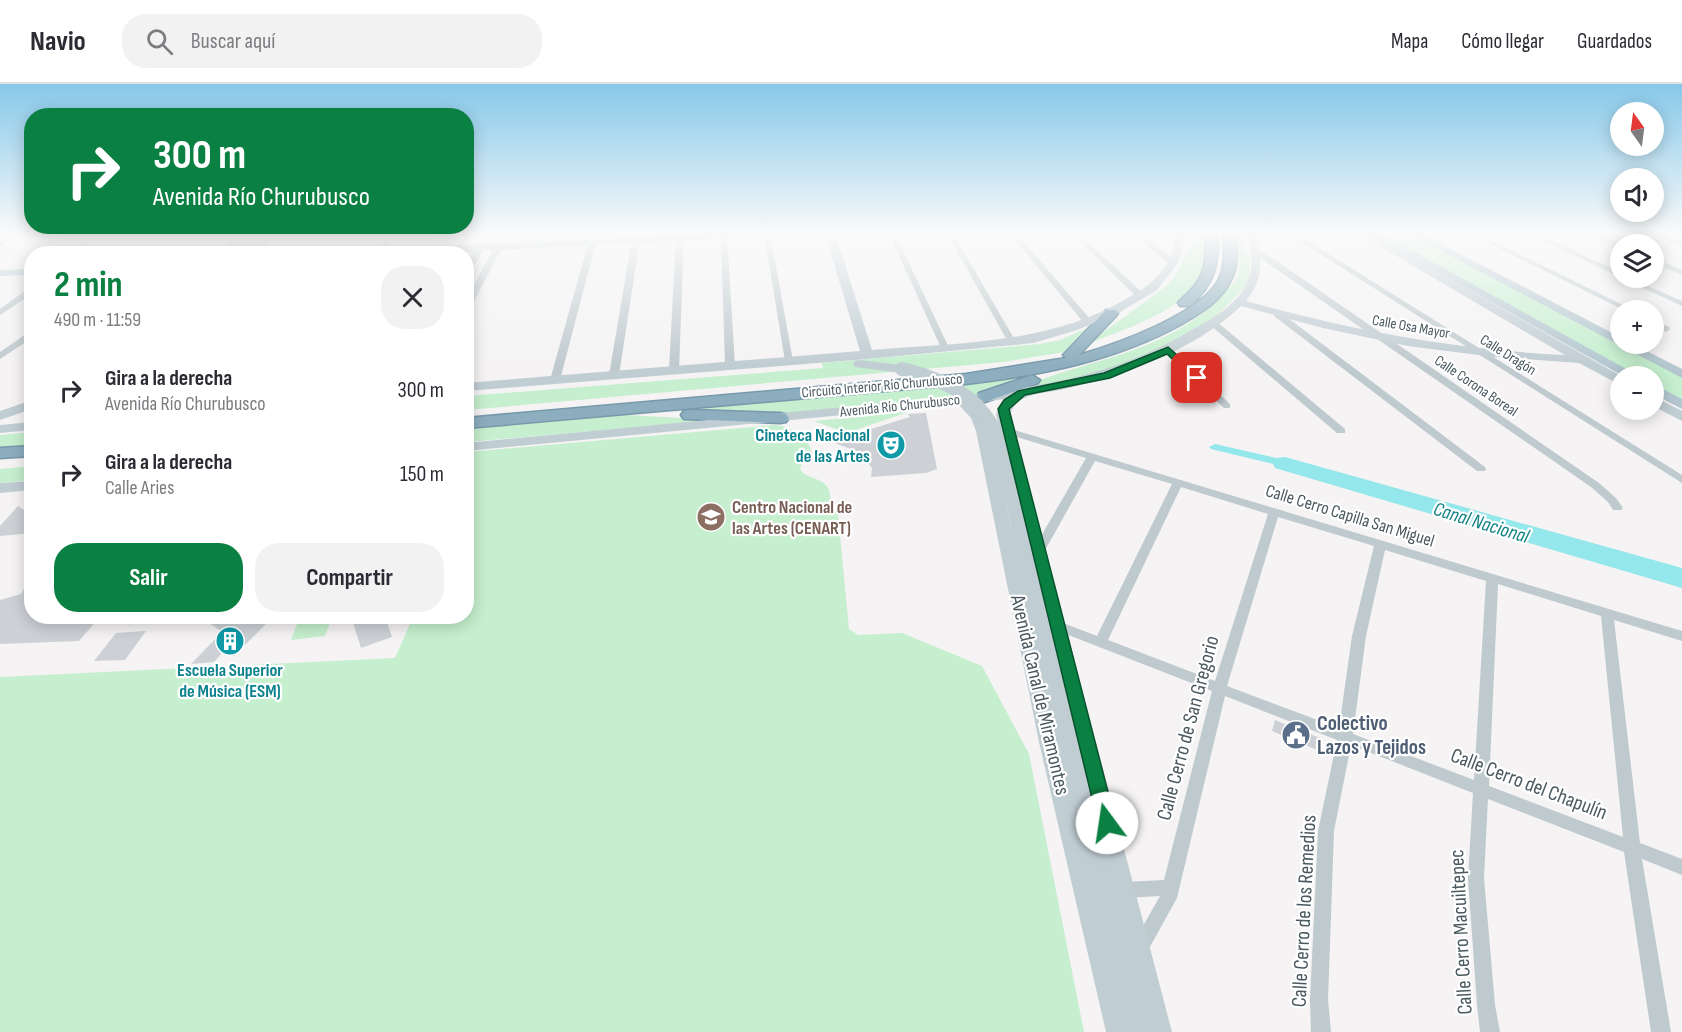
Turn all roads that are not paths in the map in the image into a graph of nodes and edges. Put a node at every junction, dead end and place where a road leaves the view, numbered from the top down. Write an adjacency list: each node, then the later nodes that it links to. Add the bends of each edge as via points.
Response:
1 (483, 277): 24 (street)
2 (583, 277): 54 (street)
3 (630, 277): 52 (street)
4 (678, 277): 50 (street)
5 (726, 277): 48 (street)
6 (774, 277): 47 (street)
7 (845, 277): 42 (main road)
8 (850, 277): 42 (main road)
9 (912, 277): 39 (street)
10 (975, 277): 38 (street)
11 (1050, 277): 33 (street)
12 (1121, 277): 26 (street)
13 (1163, 277): 26 (main road)
14 (1208, 277): 45 (highway, Circuito Interior Río Churubusco, via 1179,307 1138,331)
15 (1226, 277): 45 (highway, Circuito Interior Río Churubusco, via 1205,303 1148,336)
16 (1253, 277): 28 (main road, Avenida Río Churubusco)
17 (1290, 277): 36 (street, Calle Corona Boreal)
18 (1360, 277): 41 (street, Calle Dragón)
19 (1439, 277): 46 (main road)
20 (1454, 277): 49 (main road)
21 (1496, 277): 35 (main road)
22 (1562, 277): 27 (street)
23 (1647, 288): 29 (street)
24 (474, 294)
25 (24, 296): 30 (street)
26 (1141, 296): 31 (main road)
27 (1610, 301)
28 (1239, 302): 32 (main road, Calle Osa Mayor); 34 (main road, Avenida Río Churubusco)
29 (1682, 304)
30 (0, 313)
31 (1111, 313): 33 (main road); 45 (highway)
32 (1277, 314): 36 (main road, Calle Osa Mayor); 81 (street)
33 (1088, 322): 38 (main road)
34 (1213, 323): 40 (main road, Avenida Río Churubusco); 74 (street)
35 (1610, 337)
36 (1379, 338): 41 (main road, Calle Osa Mayor); 89 (street, Calle Corona Boreal, via 1595,485)
37 (24, 340): 44 (street)
38 (1012, 342): 39 (main road)
39 (945, 348): 42 (main road)
40 (1168, 350): 57 (main road, Avenida Río Churubusco, via 1107,376); 62 (street)
41 (1481, 353): 46 (main road, Calle Osa Mayor); 82 (street, Calle Dragón)
42 (872, 354): 47 (main road)
43 (1643, 354): 51 (main road)
44 (0, 356)
45 (1074, 359): 59 (highway); 65 (highway, Circuito Interior Río Churubusco, via 988,377); 66 (highway, Circuito Interior Río Churubusco)
46 (1581, 359): 53 (main road)
47 (789, 361): 48 (main road)
48 (730, 366): 50 (main road)
49 (1614, 366)
50 (674, 370): 52 (main road)
51 (1682, 374)
52 (614, 375): 54 (main road)
53 (1610, 375)
54 (556, 383): 55 (main road); 56 (main road); 92 (main road, bridge, via 832,364 886,366 926,375 965,394 989,419)
55 (474, 387)
56 (474, 392)
57 (1022, 393): 59 (main road, Avenida Río Churubusco); 73 (main road, Avenida Canal de Miramontes, via 1003,409)
58 (1664, 394): 61 (main road)
59 (985, 397): 60 (main road, Avenida Río Churubusco)
60 (960, 400): 69 (main road, Avenida Río Churubusco); 87 (main road, Avenida Canal de Miramontes, via 971,408 980,424)
61 (1682, 405)
62 (1227, 406)
63 (1664, 406): 68 (main road)
64 (24, 407): 67 (main road)
65 (623, 409): 69 (highway, via 657,414); 70 (highway, Circuito Interior Río Churubusco)
66 (474, 413)
67 (0, 416)
68 (1682, 417)
69 (780, 418): 75 (main road, Avenida Río Churubusco)
70 (474, 422)
71 (24, 427): 72 (main road)
72 (0, 429)
73 (1008, 430): 78 (street, Calle Cerro Capilla San Miguel); 83 (main road, Avenida Canal de Miramontes)
74 (1341, 431)
75 (474, 446)
76 (24, 452): 77 (highway)
77 (0, 453)
78 (1092, 456): 84 (street, Calle Cerro Capilla San Miguel); 92 (street)
79 (24, 462): 80 (highway)
80 (0, 463)
81 (1480, 469)
82 (1682, 480)
83 (1022, 483): 87 (main road, via 1018,488 997,486); 88 (main road, Avenida Canal de Miramontes)
84 (1178, 483): 90 (street, Calle Cerro Capilla San Miguel); 97 (street)
85 (24, 486): 86 (main road)
86 (0, 488)
87 (994, 491): 88 (main road); 108 (main road, Avenida Canal de Miramontes)
88 (1026, 504): 92 (main road, Avenida Canal de Miramontes)
89 (1617, 508)
90 (1274, 512): 91 (street, Calle Cerro Capilla San Miguel); 99 (street, Calle Cerro de San Gregorio)
91 (1380, 544): 93 (street, Calle Cerro Capilla San Miguel); 101 (street, Calle Cerro de los Remedios, via 1359,636)
92 (1030, 549): 95 (main road, Avenida Canal de Miramontes); 100 (main road, Avenida Canal de Miramontes)
93 (1492, 579): 94 (street, Calle Cerro Capilla San Miguel); 102 (street, Calle Cerro Macuiltepec)
94 (1607, 614): 96 (street, Calle Cerro Capilla San Miguel); 103 (street)
95 (1058, 626): 97 (street, Calle Cerro del Chapulín); 98 (main road, Avenida Canal de Miramontes)
96 (1682, 636)
97 (1101, 641): 99 (street, Calle Cerro del Chapulín)
98 (1062, 646): 100 (main road); 106 (main road, Avenida Canal de Miramontes)
99 (1220, 687): 101 (street, Calle Cerro del Chapulín); 105 (street, Calle Cerro de San Gregorio)
100 (1058, 688): 109 (main road, Avenida Canal de Miramontes)
101 (1345, 736): 102 (street, Calle Cerro del Chapulín); 111 (street, Calle Cerro de los Remedios, via 1326,831)
102 (1481, 789): 103 (street, Calle Cerro del Chapulín); 112 (street, Calle Cerro Macuiltepec, via 1476,878)
103 (1632, 848): 104 (street, Calle Cerro del Chapulín); 113 (street)
104 (1682, 867)
105 (1171, 887): 106 (street); 107 (street, Calle Cerro de San Gregorio)
106 (1124, 890): 107 (main road, Avenida Canal de Miramontes)
107 (1138, 951): 110 (main road, Avenida Canal de Miramontes)
108 (1119, 1032)
109 (1141, 1032)
110 (1159, 1032)
111 (1321, 1032)
112 (1490, 1032)
113 (1661, 1032)

